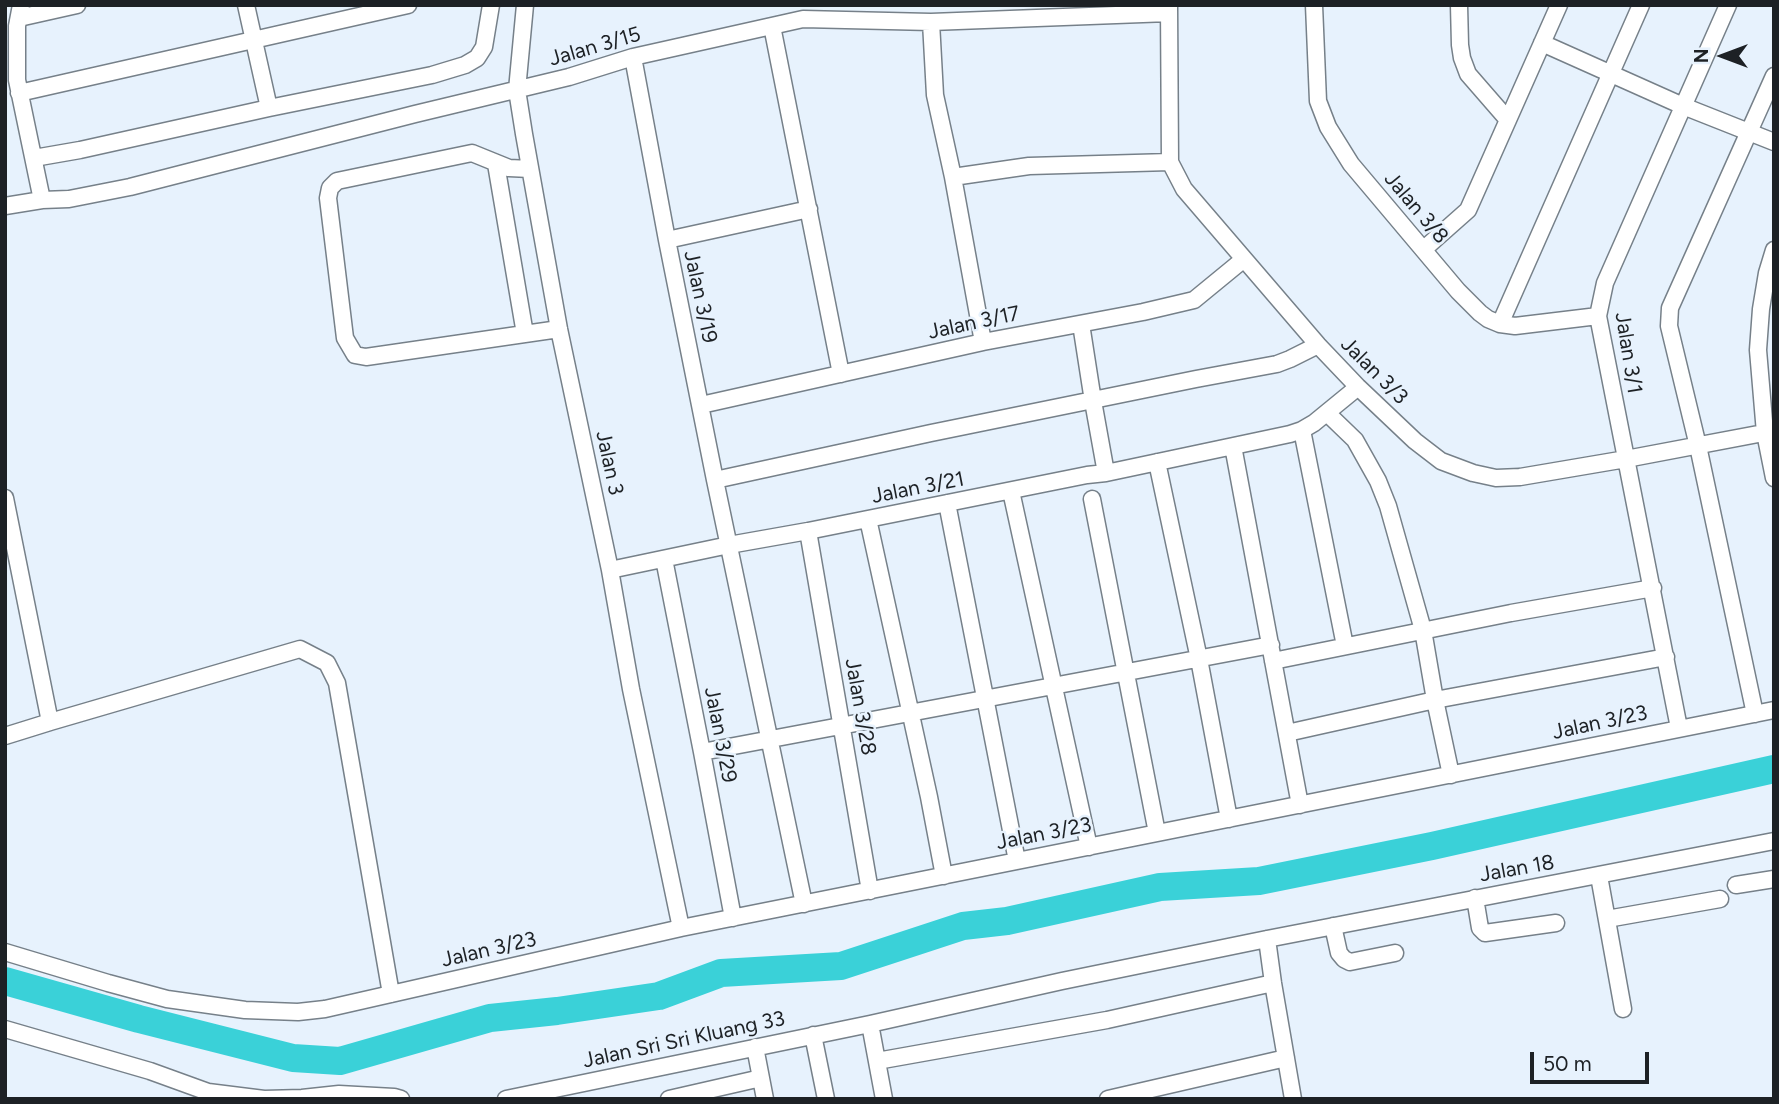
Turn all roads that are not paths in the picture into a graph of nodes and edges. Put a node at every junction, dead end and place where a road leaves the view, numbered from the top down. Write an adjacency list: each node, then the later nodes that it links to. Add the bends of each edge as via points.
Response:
1 (77, 5): 12 (street)
2 (246, 5): 15 (street)
3 (491, 5): 23 (street, via 484,47 465,65)
4 (525, 5): 20 (street, Jalan 3)
5 (1314, 5): 36 (street, Jalan 3/8, via 1318,101 1328,127 1351,164)
6 (1459, 5): 24 (street, via 1460,45 1468,74)
7 (1559, 5): 16 (street)
8 (1641, 5): 18 (street)
9 (1728, 5): 22 (street, Jalan 3/1)
10 (404, 6): 15 (street)
11 (1169, 9): 13 (street, Jalan 3/15); 28 (street, Jalan 3/3)
12 (20, 12): 21 (street)
13 (931, 22): 14 (street, Jalan 3/15, via 803,19); 31 (street, via 935,94)
14 (772, 26): 17 (street, Jalan 3/15); 34 (street)
15 (254, 40): 21 (street); 23 (street)
16 (1542, 43): 18 (street); 24 (street)
17 (633, 57): 20 (street, Jalan 3/15); 35 (street, Jalan 3/19)
18 (1611, 73): 22 (street); 41 (street)
19 (1774, 76): 25 (street)
20 (517, 90): 30 (street, Jalan 3); 32 (street, Jalan 3/15, via 130,187)
21 (19, 93): 27 (street)
22 (1683, 106): 25 (street); 39 (street, Jalan 3/1, via 1605,283)
23 (269, 108): 27 (street)
24 (1508, 120): 36 (street, via 1468,210)
25 (1749, 131): 26 (street); 54 (street, via 1670,308 1670,326)
26 (1774, 142)
27 (34, 158): 32 (street)
28 (1170, 162): 31 (street, via 1029,166); 38 (street, Jalan 3/3, via 1184,189)
29 (496, 164): 30 (street); 43 (street); 43 (street, via 472,153 337,181 330,188 345,338 355,355 366,357)
30 (530, 169): 42 (street, Jalan 3)
31 (953, 177): 44 (street)
32 (42, 200): 33 (street, Jalan 3/15)
33 (5, 206)
34 (809, 209): 35 (street); 46 (street)
35 (667, 240): 49 (street, Jalan 3/19)
36 (1424, 248): 41 (street, Jalan 3/8, via 1480,313)
37 (1774, 250): 52 (street, via 1758,350)
38 (1244, 260): 40 (street, Jalan 3/17, via 1194,300); 45 (street, Jalan 3/3)
39 (1598, 316): 41 (street); 55 (street, Jalan 3/1)
40 (1081, 324): 44 (street, Jalan 3/17); 48 (street)
41 (1500, 324)
42 (559, 329): 43 (street); 68 (street, Jalan 3)
43 (524, 334)
44 (984, 342): 46 (street, Jalan 3/17)
45 (1318, 345): 47 (street, Jalan 3/3); 48 (street, via 1277,365)
46 (841, 373): 49 (street, Jalan 3/17)
47 (1357, 387): 50 (street, Jalan 3/21); 55 (street, Jalan 3/3, via 1432,454 1473,473 1520,477)
48 (1093, 401): 57 (street); 59 (street)
49 (701, 405): 59 (street, Jalan 3/19)
50 (1327, 413): 51 (street, Jalan 3/21); 70 (street, via 1355,440 1378,481)
51 (1302, 430): 53 (street, Jalan 3/21); 71 (street)
52 (1769, 432): 54 (street, Jalan 3/3); 58 (street)
53 (1233, 446): 56 (street, Jalan 3/21); 72 (street)
54 (1698, 446): 55 (street, Jalan 3/3); 81 (street)
55 (1626, 459): 69 (street, Jalan 3/1)
56 (1157, 462): 57 (street, Jalan 3/21); 74 (street)
57 (1106, 473): 60 (street, Jalan 3/21)
58 (1774, 478)
59 (715, 480): 66 (street, Jalan 3/19)
60 (1011, 491): 63 (street, Jalan 3/21); 76 (street)
61 (5, 498): 82 (street)
62 (1092, 499): 75 (street)
63 (947, 503): 64 (street, Jalan 3/21); 77 (street)
64 (869, 519): 65 (street, Jalan 3/21); 80 (street)
65 (808, 531): 66 (street, Jalan 3/21); 83 (street, Jalan 3/28)
66 (729, 545): 67 (street, Jalan 3/21); 87 (street, Jalan 3/19)
67 (664, 559): 68 (street, Jalan 3/21); 88 (street, Jalan 3/29)
68 (610, 570): 108 (street, Jalan 3)
69 (1653, 588): 70 (street); 73 (street, Jalan 3/1)
70 (1423, 630): 71 (street); 78 (street)
71 (1345, 646): 72 (street)
72 (1272, 653): 74 (street); 85 (street)
73 (1666, 657): 78 (street); 84 (street, Jalan 3/1)
74 (1199, 659): 75 (street); 91 (street)
75 (1125, 673): 76 (street); 92 (street)
76 (1053, 686): 77 (street); 94 (street)
77 (985, 699): 80 (street); 95 (street)
78 (1435, 700): 85 (street); 89 (street)
79 (1774, 710): 81 (street, Jalan 3/23)
80 (910, 713): 83 (street); 96 (street)
81 (1755, 714): 84 (street, Jalan 3/23)
82 (50, 722): 86 (street); 113 (street, via 300,649 327,663 337,683)
83 (842, 726): 87 (street); 100 (street, Jalan 3/28)
84 (1679, 728): 89 (street, Jalan 3/23)
85 (1287, 733): 90 (street)
86 (5, 736)
87 (769, 740): 88 (street); 103 (street, Jalan 3/19)
88 (702, 752): 104 (street, Jalan 3/29)
89 (1451, 775): 90 (street, Jalan 3/23)
90 (1300, 805): 91 (street, Jalan 3/23)
91 (1229, 819): 92 (street, Jalan 3/23)
92 (1157, 833): 94 (street, Jalan 3/23)
93 (1774, 841): 97 (street, Jalan 18)
94 (1089, 847): 95 (street, Jalan 3/23)
95 (1017, 861): 96 (street, Jalan 3/23)
96 (944, 876): 100 (street, Jalan 3/23)
97 (1599, 876): 101 (street, Jalan 18); 105 (street)
98 (1774, 879): 99 (street)
99 (1736, 885)
100 (870, 891): 103 (street, Jalan 3/23)
101 (1475, 898): 106 (street, via 1485,933); 107 (street, Jalan 18)
102 (1720, 899): 105 (street)
103 (804, 904): 104 (street, Jalan 3/23)
104 (733, 918): 108 (street, Jalan 3/23)
105 (1606, 919): 114 (street)
106 (1556, 923)
107 (1333, 926): 109 (street, Jalan 18); 111 (street, via 1343,960)
108 (681, 928): 113 (street, Jalan 3/23)
109 (1267, 939): 112 (street); 115 (street, Jalan Sri Sri Kluang 33)
110 (5, 952): 113 (street, Jalan 3/23, via 167,999 245,1010 298,1012)
111 (1395, 953)
112 (1273, 983): 119 (street); 120 (street, via 1107,1020)
113 (390, 994)
114 (1623, 1009)
115 (870, 1024): 117 (street, Jalan Sri Sri Kluang 33); 120 (street)
116 (5, 1029): 124 (street, via 208,1092 264,1098 339,1094)
117 (813, 1035): 118 (street, Jalan Sri Sri Kluang 33); 128 (street)
118 (755, 1047): 121 (street); 123 (street, Jalan Sri Sri Kluang 33)
119 (1286, 1058): 130 (street); 131 (street)
120 (877, 1060): 129 (street)
121 (761, 1078): 122 (street); 127 (street)
122 (712, 1094): 126 (street)
123 (536, 1095): 125 (street, Jalan Sri Sri Kluang 33)
124 (401, 1099)
125 (506, 1099)
126 (669, 1099)
127 (765, 1099)
128 (826, 1099)
129 (884, 1099)
130 (1108, 1099)
131 (1293, 1099)

